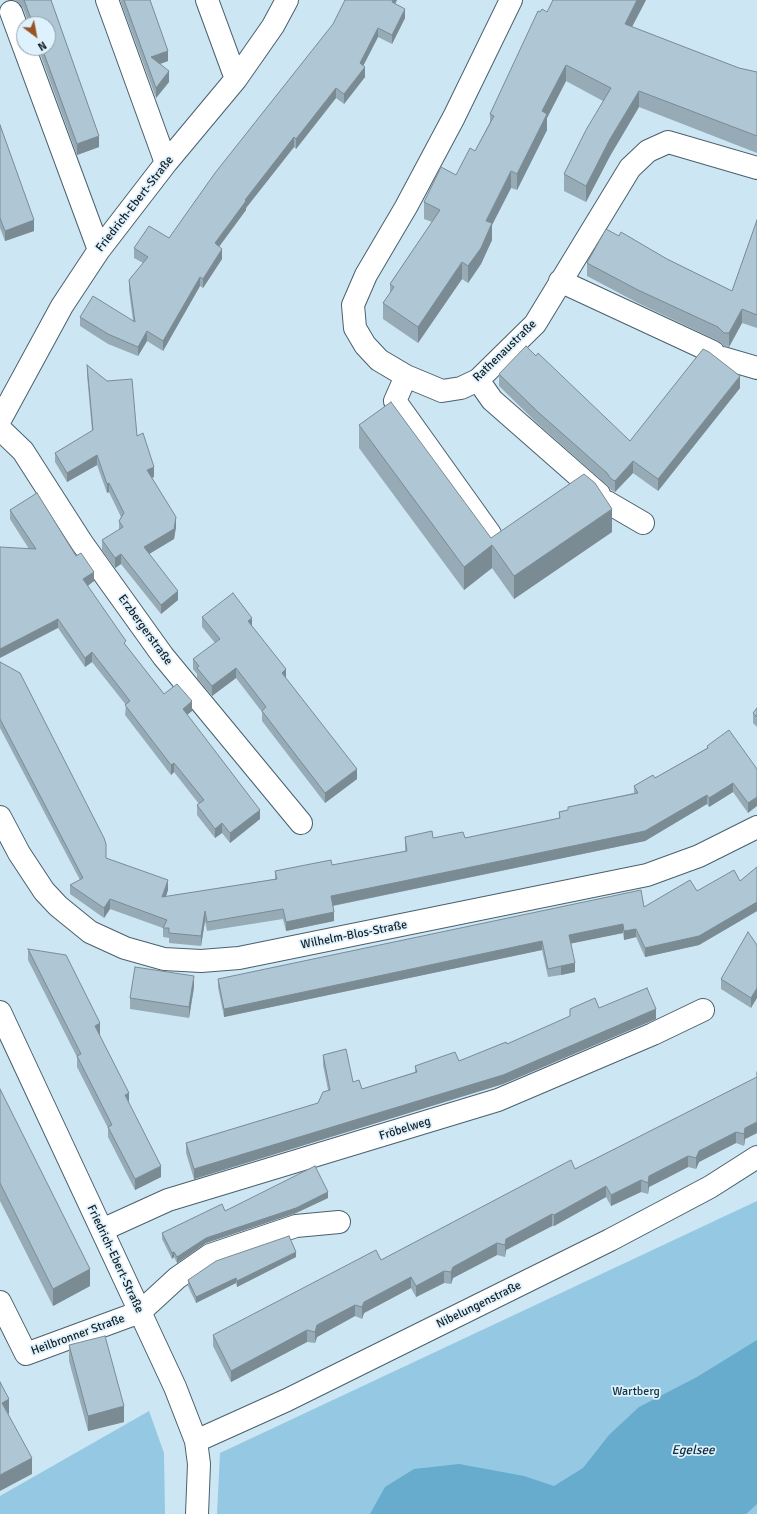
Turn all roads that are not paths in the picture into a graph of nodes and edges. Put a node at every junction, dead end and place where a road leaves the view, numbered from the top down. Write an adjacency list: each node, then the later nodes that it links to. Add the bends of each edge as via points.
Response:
1 (107, 0): 7 (street)
2 (207, 0): 6 (street)
3 (287, 0): 6 (street, Friedrich-Ebert-Straße, via 273,26)
4 (511, 0): 12 (street, Rathenaustraße, via 454,117 366,275 353,305 355,328 365,345 378,360)
5 (10, 12): 9 (street)
6 (236, 79): 7 (street, Friedrich-Ebert-Straße)
7 (166, 163): 9 (street, Friedrich-Ebert-Straße)
8 (757, 168): 10 (street, Rathenaustraße, via 668,142 648,150 630,168)
9 (99, 250): 14 (street, Friedrich-Ebert-Straße, via 62,306)
10 (560, 281): 11 (street, via 718,355); 13 (street, Rathenaustraße, via 535,324)
11 (757, 368)
12 (406, 376): 13 (street, Rathenaustraße, via 442,391 461,388); 17 (street, via 395,401)
13 (478, 380): 16 (street, via 492,400 603,498)
14 (0, 420)
15 (0, 429): 19 (street, Erzbergerstraße, via 23,451 82,543 163,656)
16 (643, 523)
17 (490, 534)
18 (0, 817): 20 (street, Wilhelm-Blos-Straße, via 19,853 44,891 90,932 125,948 164,959 201,961 239,958 647,875 699,856)
19 (301, 823)
20 (757, 827)
21 (703, 1010): 25 (street, Fröbelweg, via 498,1100 168,1200)
22 (0, 1012): 25 (street, Friedrich-Ebert-Straße)
23 (757, 1157): 28 (street, Nibelungenstraße, via 710,1187 603,1243 287,1400)
24 (339, 1222): 27 (street, via 296,1226 210,1255 177,1278)
25 (102, 1230): 27 (street, Friedrich-Ebert-Straße)
26 (0, 1302): 27 (street, Heilbronner Straße, via 26,1354)
27 (140, 1312): 28 (street, Friedrich-Ebert-Straße, via 175,1387)
28 (196, 1441): 29 (street, Friedrich-Ebert-Straße, via 199,1464)
29 (196, 1514)

